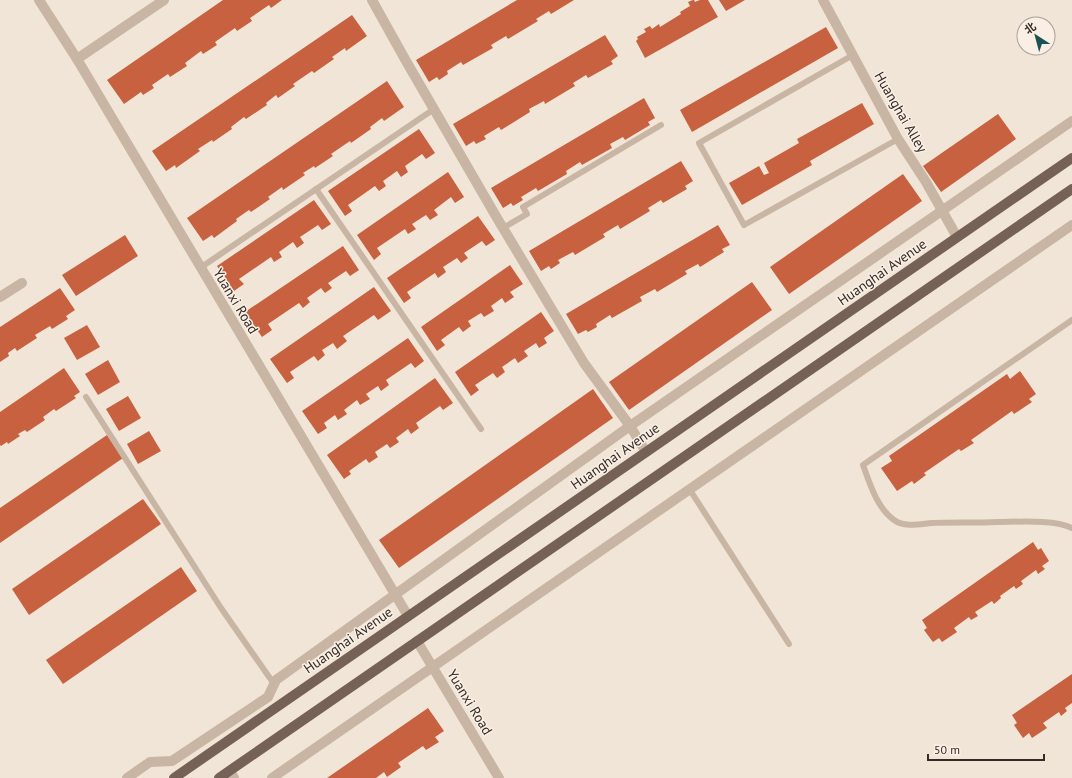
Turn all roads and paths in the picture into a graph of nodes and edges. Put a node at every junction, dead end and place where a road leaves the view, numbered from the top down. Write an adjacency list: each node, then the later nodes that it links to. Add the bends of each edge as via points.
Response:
1 (39, 0): 6 (street, Yuanxi Road)
2 (164, 0): 6 (street)
3 (372, 0): 7 (street)
4 (823, 0): 5 (street, Huanghai Alley)
5 (853, 55): 10 (street, Huanghai Alley); 10 (lane, via 699,143 744,225)
6 (77, 59): 18 (street, Yuanxi Road)
7 (434, 109): 12 (lane); 16 (street)
8 (1072, 121): 14 (street)
9 (661, 125): 16 (lane, via 523,207 527,214)
10 (898, 139): 14 (street, Huanghai Alley)
11 (1072, 158): 17 (main road, Huanghai Avenue)
12 (316, 189): 18 (lane); 24 (lane)
13 (1072, 189): 30 (main road)
14 (942, 210): 17 (street, Huanghai Alley); 23 (street)
15 (1072, 225): 26 (street)
16 (503, 228): 23 (street, via 584,363)
17 (957, 237): 25 (main road, Huanghai Avenue)
18 (200, 268): 28 (street, Yuanxi Road)
19 (22, 283): 20 (street)
20 (0, 297)
21 (1072, 320): 27 (lane, via 863,465 876,498 887,513 902,525 1043,522)
22 (86, 397): 33 (lane, via 221,608)
23 (630, 426): 25 (street); 28 (street)
24 (481, 429)
25 (646, 452): 29 (main road, Huanghai Avenue)
26 (690, 490): 31 (lane); 32 (street)
27 (1072, 528)
28 (395, 594): 29 (street, Yuanxi Road); 33 (street, via 276,680)
29 (408, 616): 36 (main road, Huanghai Avenue)
30 (417, 641): 32 (street, Yuanxi Road); 34 (main road)
31 (789, 644)
32 (433, 667): 38 (street); 39 (street, Yuanxi Road)
33 (274, 684): 35 (street, via 268,697 172,761 150,762)
34 (232, 774): 37 (main road)
35 (127, 778)
36 (174, 778)
37 (219, 778)
38 (272, 778)
39 (499, 778)

